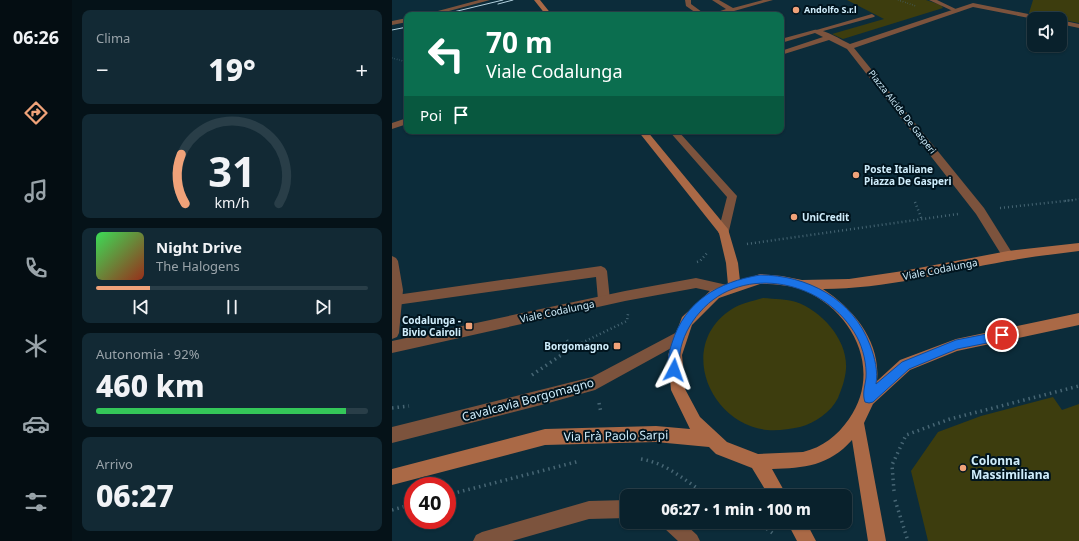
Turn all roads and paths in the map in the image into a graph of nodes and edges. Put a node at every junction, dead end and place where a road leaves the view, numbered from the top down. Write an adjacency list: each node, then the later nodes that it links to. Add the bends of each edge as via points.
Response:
1 (487, 0): 11 (street)
2 (537, 0): 12 (street)
3 (688, 0): 13 (street, via 688,5)
4 (715, 0): 9 (street)
5 (770, 0): 9 (street)
6 (932, 0): 10 (street)
7 (990, 0): 8 (street)
8 (972, 5): 10 (street); 16 (street)
9 (732, 10): 14 (street)
10 (957, 11): 24 (street)
11 (438, 12)
12 (547, 12)
13 (698, 12)
14 (724, 12)
15 (872, 16): 21 (street)
16 (1027, 16)
17 (404, 21): 19 (street)
18 (1067, 23): 20 (street)
19 (392, 24)
20 (1079, 26)
21 (816, 31): 22 (street, Piazza Alcide De Gasperi); 23 (street)
22 (831, 37): 24 (street, Piazza Alcide De Gasperi); 25 (street)
23 (784, 40)
24 (850, 47): 34 (street, Piazza Alcide De Gasperi)
25 (784, 51)
26 (392, 58): 27 (path)
27 (404, 61)
28 (404, 122): 29 (street)
29 (392, 126)
30 (644, 134): 36 (street)
31 (676, 134): 36 (street, via 732,196)
32 (1079, 199): 34 (path)
33 (915, 202): 35 (path)
34 (980, 211): 35 (path); 39 (street, Piazza Alcide De Gasperi)
35 (922, 220): 37 (path)
36 (724, 232): 42 (street, via 732,263)
37 (753, 243)
38 (1079, 248): 39 (street, Viale Codalunga)
39 (1008, 256): 41 (street, Viale Codalunga, via 849,284)
40 (392, 261): 43 (street, via 397,290)
41 (800, 284): 42 (street, via 760,279); 54 (street, via 835,303 862,335 869,355 872,376)
42 (728, 287): 44 (street, Viale Codalunga, via 696,283); 48 (street, via 696,309)
43 (396, 300): 44 (street, via 601,271); 47 (street)
44 (604, 300): 50 (street, Viale Codalunga)
45 (627, 312): 51 (path, via 627,321)
46 (1079, 320): 54 (street, via 956,345 905,365)
47 (392, 334)
48 (679, 337): 56 (street, Cavalcavia Borgomagno, via 595,383); 57 (street, via 674,370 677,389 684,407 695,424)
49 (567, 340): 51 (path)
50 (392, 347)
51 (572, 348): 52 (path)
52 (529, 378)
53 (1079, 386): 76 (path, via 950,419 906,435 892,465 894,496)
54 (869, 398): 55 (street)
55 (857, 424): 60 (street, via 826,452 804,460 781,464); 75 (street)
56 (392, 435)
57 (710, 439): 60 (street, via 732,454); 61 (street, Via Frà Paolo Sarpi, via 656,434 545,437)
58 (639, 458): 62 (path, via 659,463)
59 (588, 460): 64 (path)
60 (758, 462): 63 (street)
61 (392, 477)
62 (696, 489)
63 (775, 489)
64 (456, 493)
65 (404, 507): 67 (path)
66 (620, 509): 72 (street, via 589,510)
67 (392, 510)
68 (678, 529): 73 (street)
69 (768, 529): 71 (path)
70 (800, 529): 74 (street)
71 (780, 538)
72 (482, 541)
73 (691, 541)
74 (807, 541)
75 (877, 541)
76 (908, 541)

